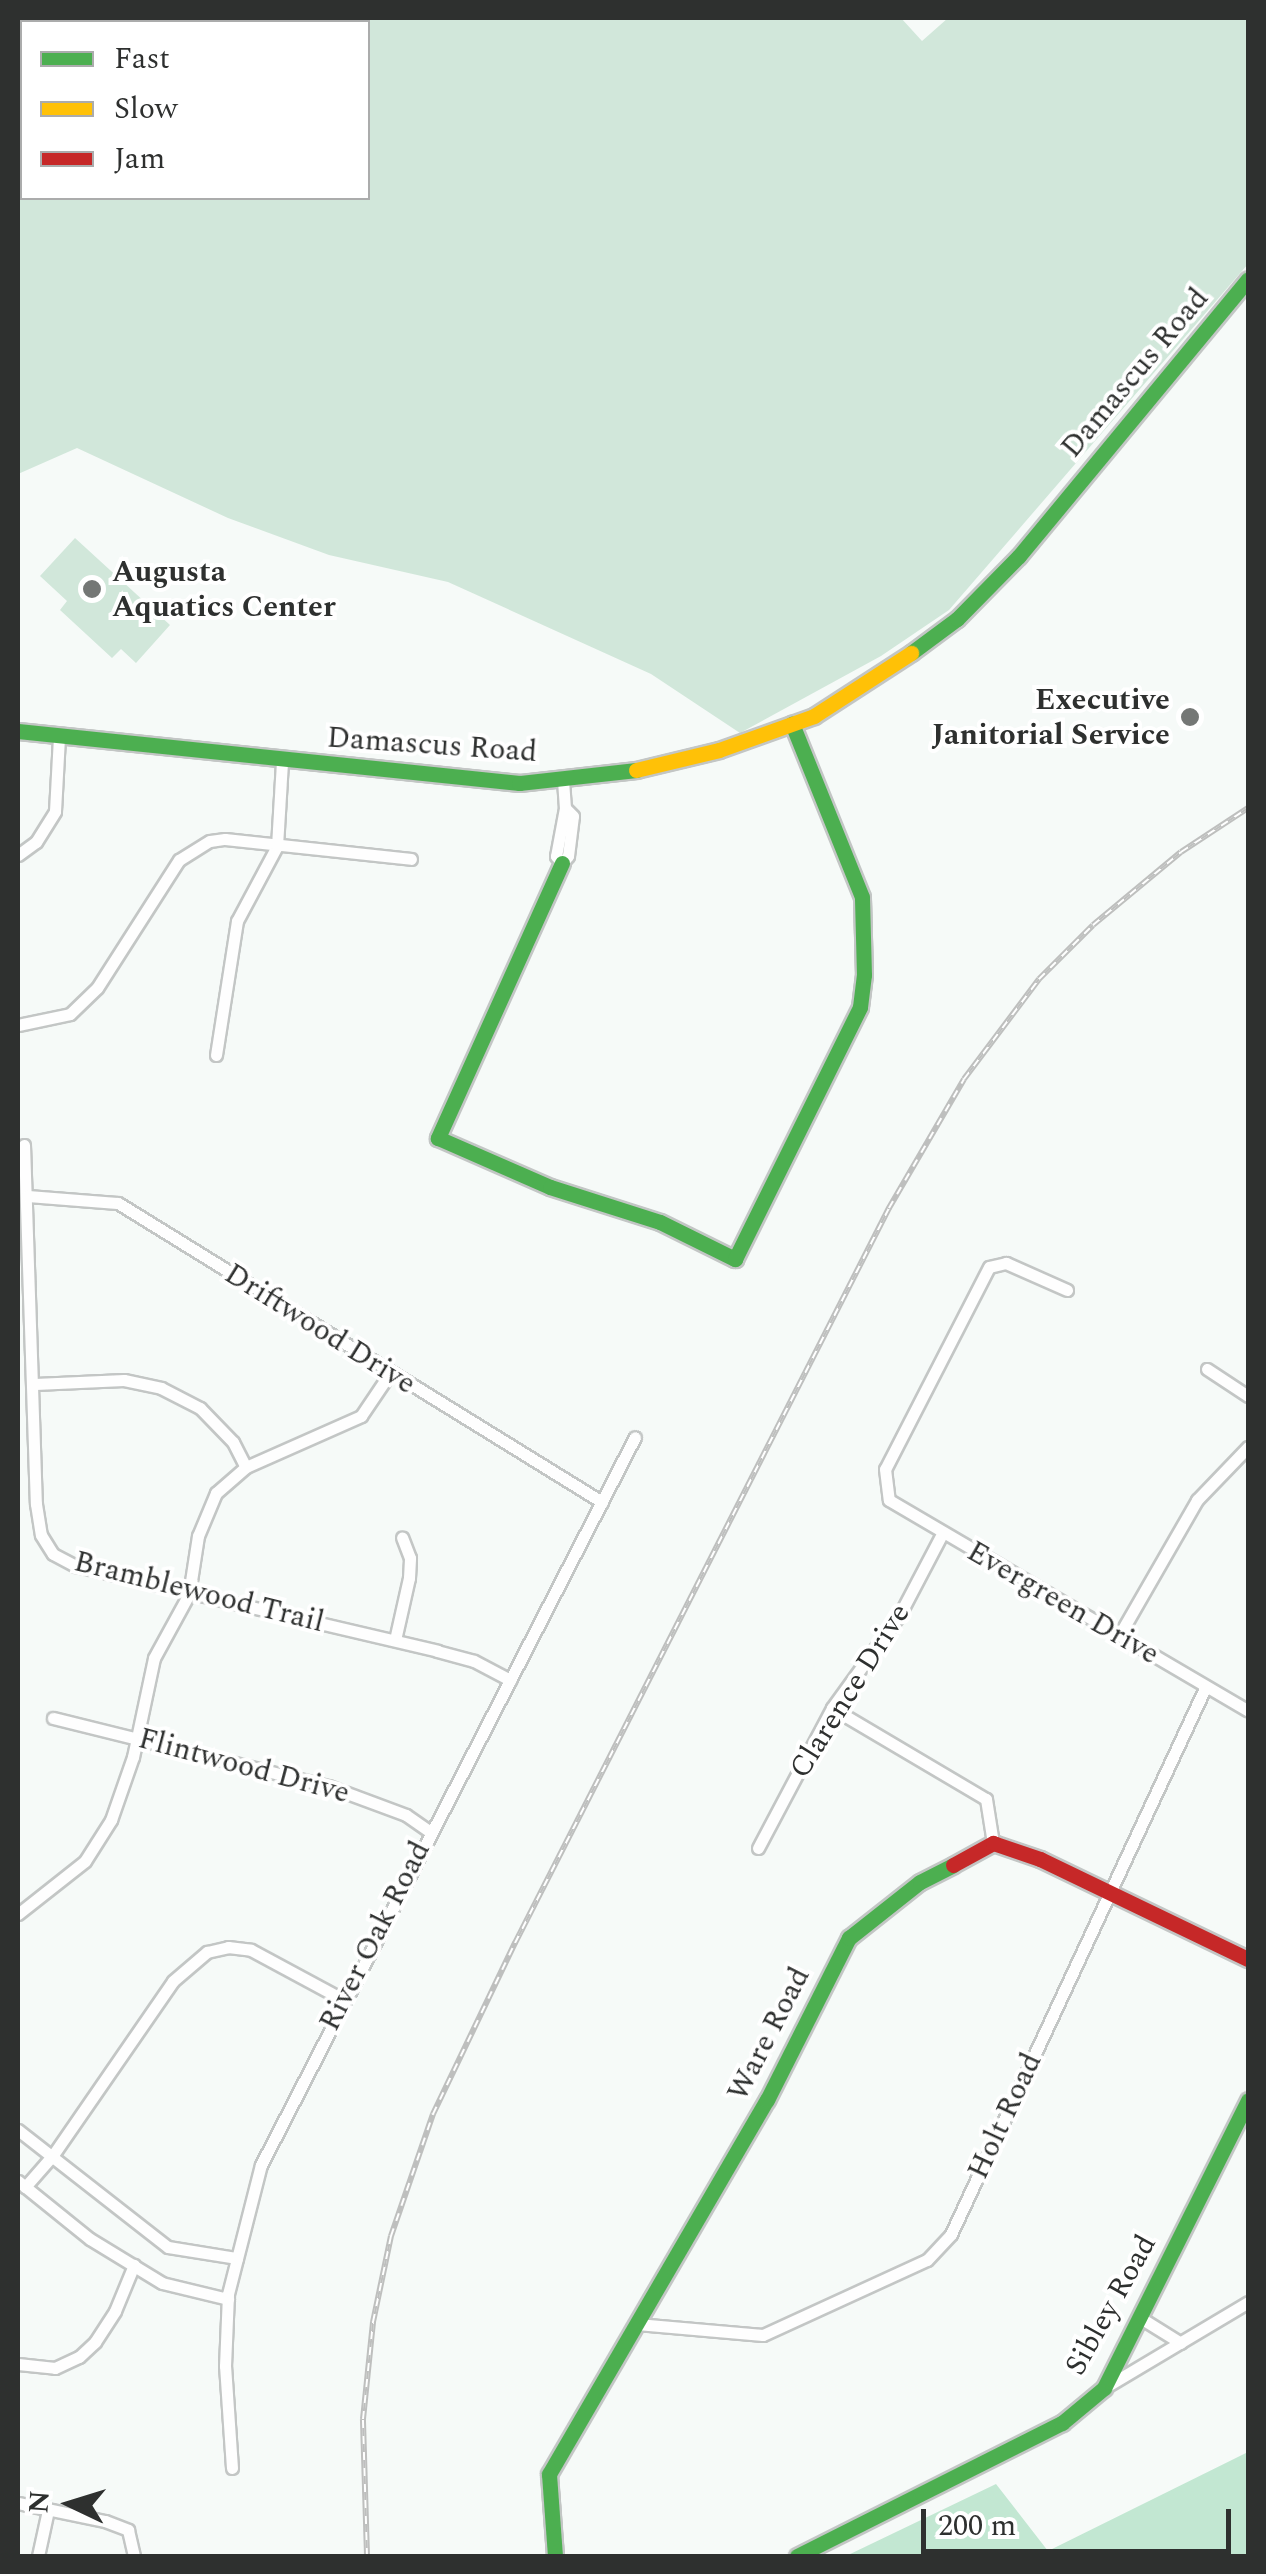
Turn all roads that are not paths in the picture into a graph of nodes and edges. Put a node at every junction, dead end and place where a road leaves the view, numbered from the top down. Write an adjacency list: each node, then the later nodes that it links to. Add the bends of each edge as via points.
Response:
1 (1248, 279): 2 (street, Damascus Road, via 1038,534 957,619 895,665)
2 (792, 724): 6 (street, Damascus Road, via 613,776); 10 (street, via 862,897 864,976 860,1007 734,1259 660,1222 550,1187 438,1138)
3 (18, 732): 4 (street, Damascus Road)
4 (59, 736): 5 (street, Damascus Road); 8 (street, via 55,811 36,842)
5 (282, 761): 6 (street, Damascus Road, via 519,783); 7 (street)
6 (563, 780): 10 (street, via 556,856)
7 (276, 846): 9 (street); 11 (street, via 210,841 179,860 97,988 70,1014); 12 (street, via 237,921)
8 (18, 855)
9 (410, 859)
10 (562, 863)
11 (18, 1025)
12 (216, 1055)
13 (24, 1145): 14 (street, Bramblewood Trail)
14 (26, 1196): 17 (street, Driftwood Drive, via 118,1203); 18 (street, Bramblewood Trail)
15 (1067, 1290): 24 (street, Evergreen Drive, via 1006,1263 988,1268 885,1470 889,1500)
16 (1208, 1370): 19 (street)
17 (390, 1372): 22 (street, via 361,1416); 23 (street, Driftwood Drive)
18 (35, 1384): 22 (street, via 124,1380 160,1388 200,1408 234,1442); 26 (street, Bramblewood Trail, via 36,1504 41,1535 53,1554)
19 (1248, 1396)
20 (636, 1437): 23 (street, River Oak Road)
21 (1248, 1447): 27 (street, via 1197,1500)
22 (246, 1467): 26 (street, via 206,1513)
23 (602, 1502): 29 (street, River Oak Road)
24 (942, 1534): 27 (street, Evergreen Drive); 31 (street, Clarence Drive, via 900,1614)
25 (402, 1536): 28 (street, via 409,1578)
26 (188, 1594): 28 (street, Bramblewood Trail); 34 (street, via 154,1658)
27 (1120, 1634): 30 (street, Evergreen Drive)
28 (395, 1640): 29 (street, Bramblewood Trail, via 474,1661)
29 (510, 1680): 35 (street, River Oak Road)
30 (1205, 1688): 32 (street, Evergreen Drive); 38 (street, Holt Road)
31 (832, 1708): 36 (street, via 986,1799); 37 (street, Clarence Drive)
32 (1248, 1711)
33 (53, 1718): 34 (street, Flintwood Drive)
34 (137, 1737): 35 (street, Flintwood Drive, via 341,1790 406,1814); 39 (street, via 111,1820 84,1861)
35 (429, 1832): 41 (street, River Oak Road)
36 (993, 1843): 38 (street); 51 (street, Ware Road, via 920,1882 849,1938 767,2100)
37 (758, 1848)
38 (1109, 1892): 40 (street); 51 (street, Holt Road, via 951,2234 927,2260 763,2335)
39 (18, 1914)
40 (1248, 1959)
41 (344, 2000): 44 (street, via 251,1950 207,1952 172,1981); 46 (street, River Oak Road, via 261,2164)
42 (1248, 2100): 50 (street, Sibley Road)
43 (18, 2130): 44 (street)
44 (53, 2154): 45 (street); 46 (street, via 168,2246)
45 (21, 2184): 47 (street)
46 (236, 2258): 48 (street, River Oak Road)
47 (134, 2265): 48 (street, via 162,2284); 53 (street, via 115,2311 79,2357 55,2368)
48 (228, 2299): 55 (street, River Oak Road)
49 (1248, 2302): 52 (street)
50 (1139, 2317): 52 (street); 54 (street, Sibley Road)
51 (637, 2324): 60 (street, Ware Road, via 549,2474)
52 (1181, 2343): 54 (street)
53 (18, 2364)
54 (1104, 2388): 61 (street, Sibley Road, via 1062,2423)
55 (232, 2468)
56 (18, 2505): 57 (street)
57 (48, 2510): 58 (street); 59 (street, via 128,2530)
58 (38, 2556)
59 (134, 2556)
60 (555, 2556)
61 (797, 2556)

